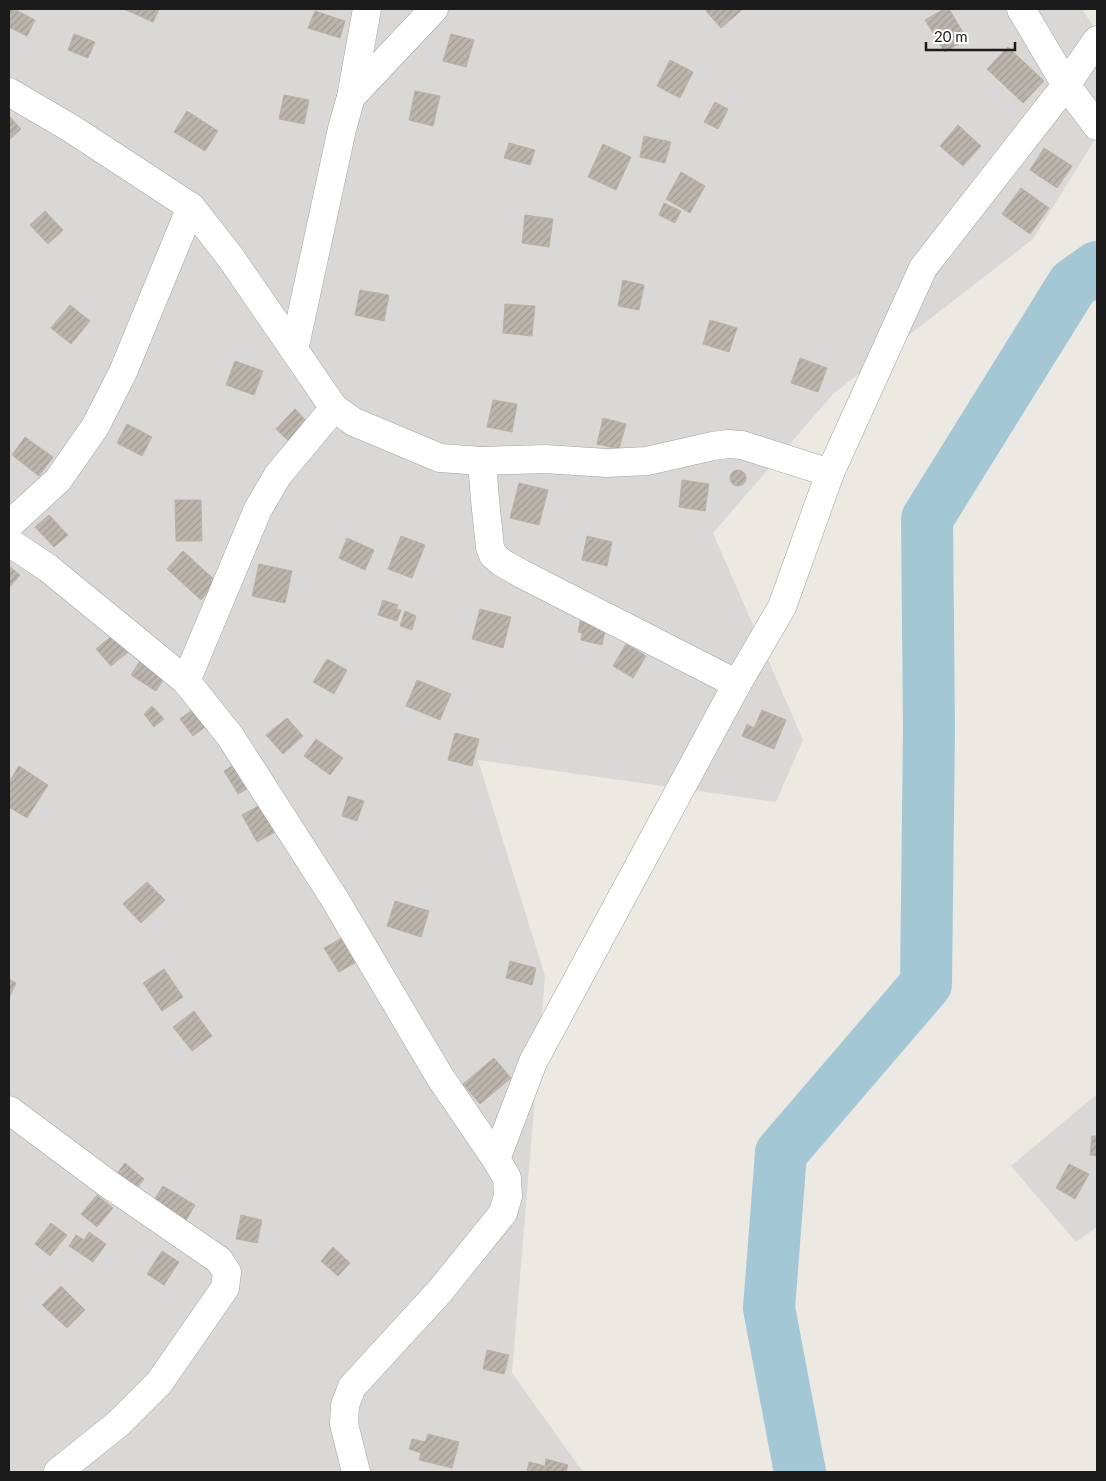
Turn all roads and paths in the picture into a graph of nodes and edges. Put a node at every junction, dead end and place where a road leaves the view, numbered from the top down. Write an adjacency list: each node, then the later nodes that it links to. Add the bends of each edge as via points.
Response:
1 (367, 9): 7 (street)
2 (434, 9): 7 (street)
3 (1021, 9): 5 (street)
4 (1097, 40): 5 (street)
5 (1066, 85): 8 (street); 13 (street, via 923,268)
6 (9, 92): 9 (street)
7 (351, 97): 10 (street)
8 (1097, 126)
9 (191, 207): 10 (street, via 231,258); 14 (street, via 123,372 95,426 58,480)
10 (294, 350): 11 (street)
11 (334, 408): 12 (street, via 354,422 440,458); 16 (street, via 278,475 258,509)
12 (482, 461): 13 (street, via 647,461 728,444 742,445); 17 (street, via 493,556)
13 (830, 473): 17 (street, via 782,607)
14 (9, 525)
15 (9, 542): 16 (street, via 48,568)
16 (186, 681): 19 (street, via 230,736 334,898 440,1077)
17 (737, 684): 19 (street, via 533,1062)
18 (9, 1110): 20 (street, via 219,1260 227,1272 225,1288 159,1383 119,1423)
19 (496, 1159): 21 (street, via 507,1178 508,1196 504,1213 440,1291 352,1387 345,1405 344,1424)
20 (58, 1472)
21 (356, 1472)

